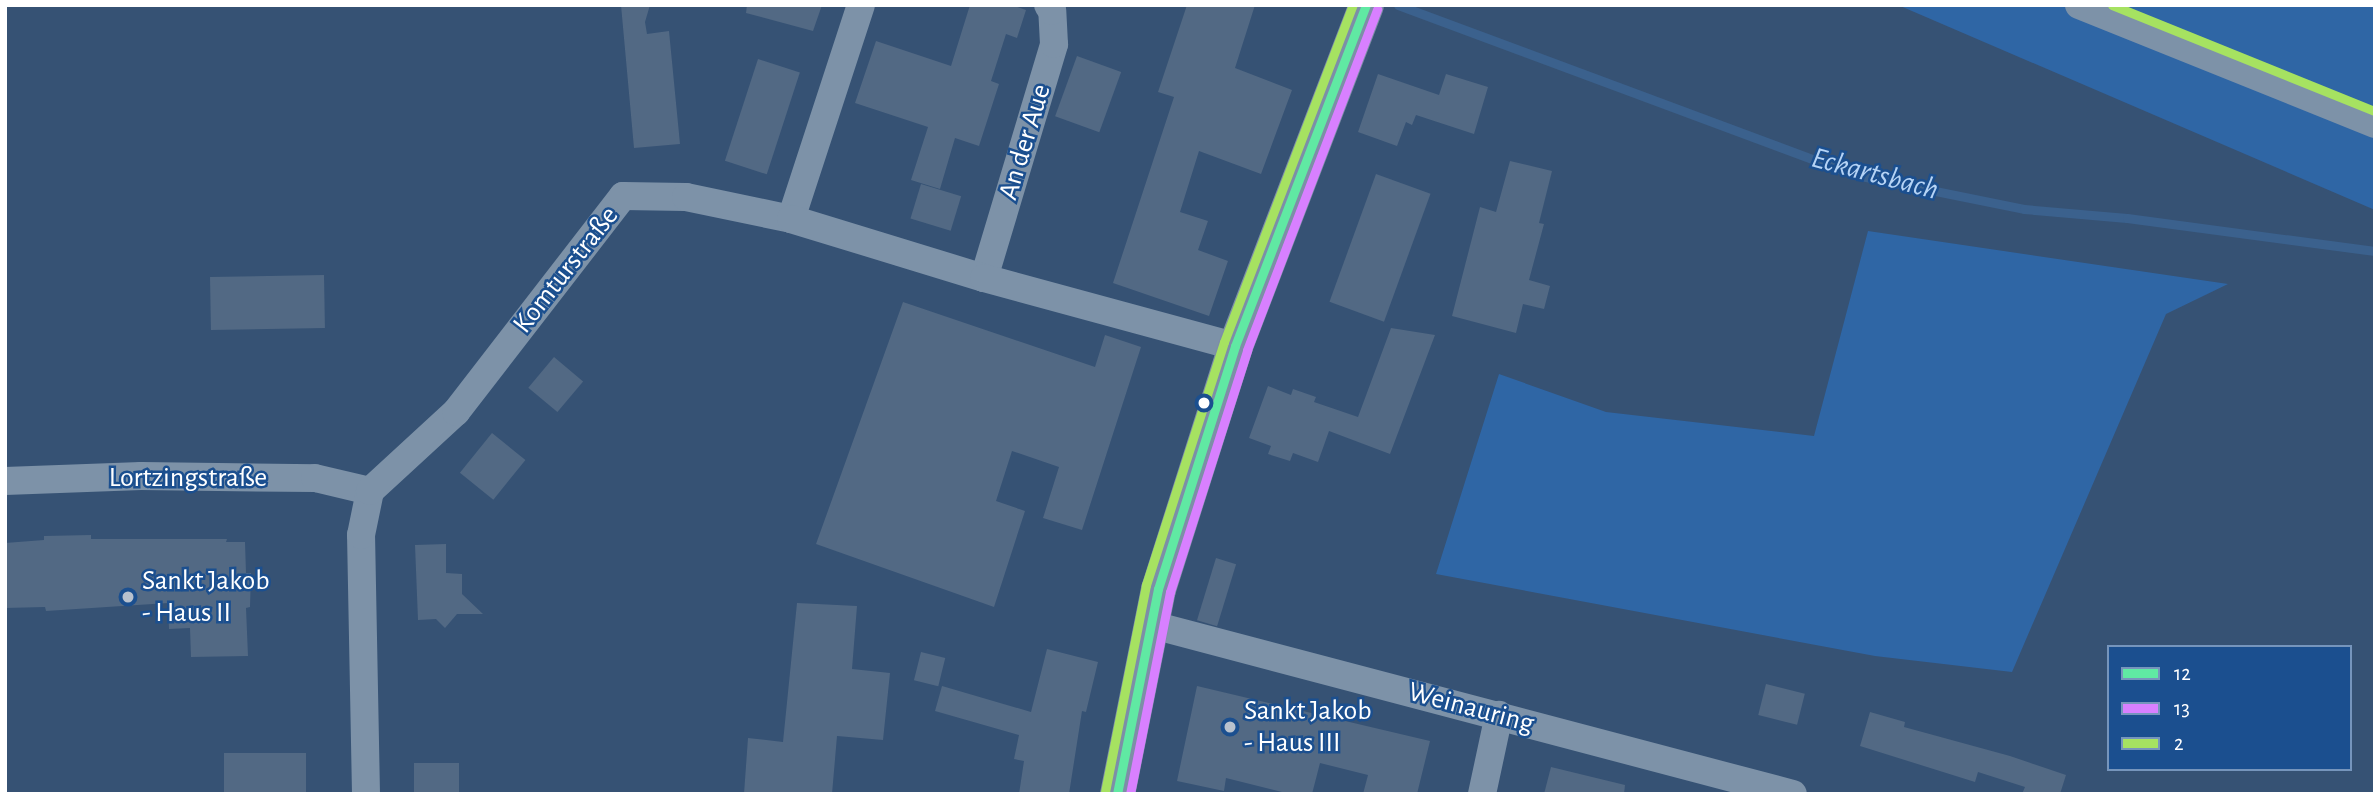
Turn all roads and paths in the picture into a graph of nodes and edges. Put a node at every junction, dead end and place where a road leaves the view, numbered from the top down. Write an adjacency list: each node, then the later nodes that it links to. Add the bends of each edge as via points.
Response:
1 (861, 5): 6 (street)
2 (1048, 5): 7 (street, An der Aue, via 1054,44)
3 (1366, 5): 8 (main road)
4 (2079, 5): 5 (street)
5 (2375, 124)
6 (791, 219): 7 (street, Komturstraße); 10 (street, Komturstraße, via 686,197 623,196 456,412)
7 (984, 278): 8 (street, Komturstraße)
8 (1235, 346): 11 (main road)
9 (5, 481): 10 (street, Lortzingstraße, via 141,476 315,478)
10 (370, 491): 13 (street, via 361,535)
11 (1149, 624): 12 (street, Weinauring); 14 (main road)
12 (1499, 715): 15 (street); 16 (street, Weinauring)
13 (366, 794)
14 (1117, 794)
15 (1482, 794)
16 (1793, 794)

